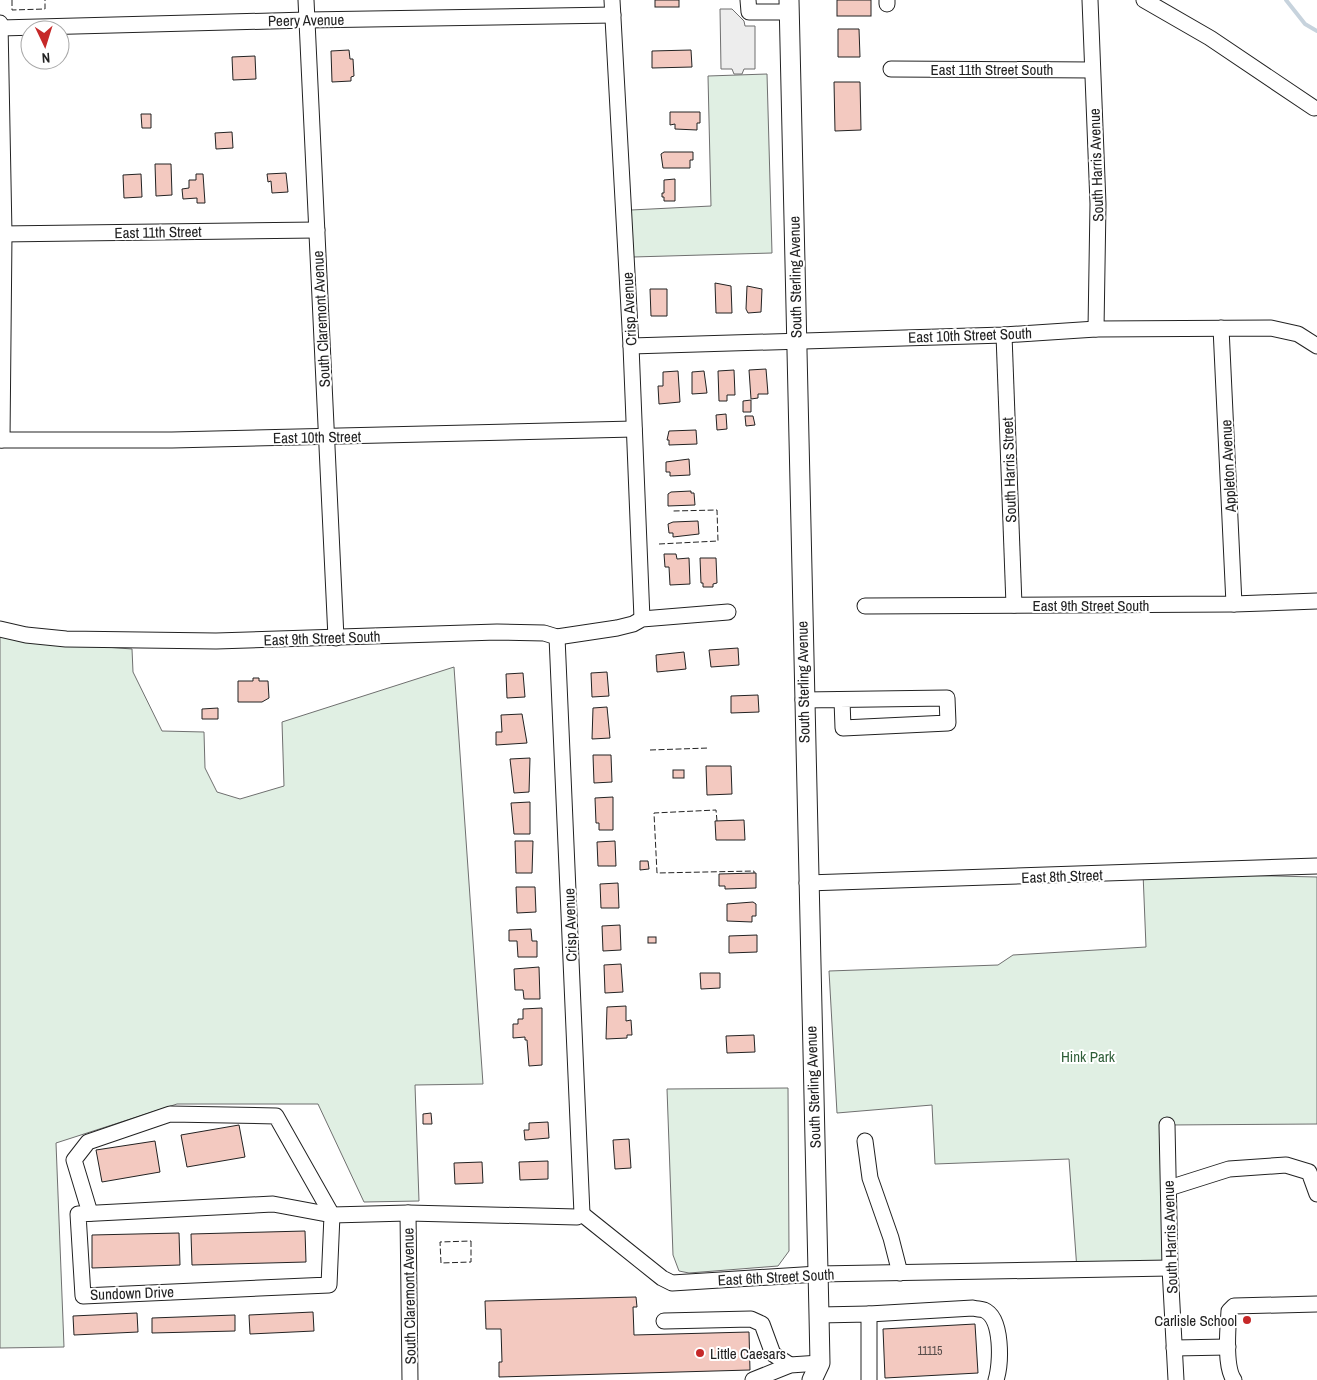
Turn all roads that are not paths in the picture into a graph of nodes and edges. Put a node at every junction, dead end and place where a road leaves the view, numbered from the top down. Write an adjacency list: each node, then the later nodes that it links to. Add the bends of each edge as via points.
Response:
1 (306, 0): 7 (street, South Claremont Avenue)
2 (748, 0): 5 (street, via 748,12)
3 (1090, 0): 11 (street, South Harris Avenue)
4 (1144, 0): 12 (street, via 1210,38)
5 (789, 6): 18 (main road, South Sterling Avenue)
6 (613, 8): 7 (street, Peery Avenue); 20 (street, Crisp Avenue)
7 (307, 20): 9 (street, Peery Avenue); 13 (street, South Claremont Avenue)
8 (0, 23): 9 (street)
9 (0, 28): 14 (street)
10 (891, 69): 11 (street, East 11th Street South)
11 (1092, 70): 16 (street, South Harris Avenue, via 1098,204)
12 (1314, 108)
13 (317, 230): 14 (street, East 11th Street); 22 (street, South Claremont Avenue)
14 (2, 234): 23 (street)
15 (1221, 328): 16 (street, East 10th Street South); 19 (street, East 10th Street South, via 1271,328 1298,334); 25 (street, Appleton Avenue)
16 (1096, 329): 17 (street, East 10th Street South)
17 (1004, 335): 18 (street, East 10th Street South); 26 (street, South Harris Street)
18 (796, 340): 20 (street, East 10th Street South); 33 (main road, South Sterling Avenue)
19 (1312, 343)
20 (631, 346): 21 (street, Crisp Avenue)
21 (634, 429): 22 (street, East 10th Street); 29 (street, Crisp Avenue)
22 (327, 436): 23 (street, East 10th Street); 32 (street, South Claremont Avenue)
23 (1, 440)
24 (1317, 601): 25 (street, East 9th Street South)
25 (1234, 604): 26 (street, East 9th Street South)
26 (1014, 605): 27 (street, East 9th Street South)
27 (865, 606)
28 (728, 612): 29 (street, East 9th Street South)
29 (642, 619): 31 (street, East 9th Street South, via 617,628)
30 (0, 629): 32 (street, East 9th Street South, via 26,636 66,639 216,641)
31 (557, 637): 32 (street, East 9th Street South, via 544,633 497,632); 43 (street, Crisp Avenue)
32 (336, 638)
33 (803, 700): 34 (street); 36 (main road, South Sterling Avenue)
34 (842, 700): 34 (street, via 843,728 948,723 948,698)
35 (1317, 866): 36 (street, East 8th Street)
36 (807, 883): 47 (main road, South Sterling Avenue)
37 (1168, 1124): 39 (street, South Harris Avenue)
38 (865, 1141): 46 (street, via 870,1178)
39 (1169, 1188): 40 (street, via 1229,1169 1286,1165 1309,1172); 45 (street, South Harris Avenue)
40 (1317, 1194)
41 (90, 1213): 44 (street, via 273,1204); 44 (street, via 74,1160 88,1142 170,1114 179,1114 276,1116); 44 (street, Sundown Drive, via 78,1214 83,1296 329,1285)
42 (408, 1213): 43 (street, via 577,1217); 44 (street); 56 (street, South Claremont Avenue)
43 (582, 1214): 47 (street, East 6th Street South, via 672,1283)
44 (332, 1215)
45 (1170, 1268): 46 (street, East 6th Street South); 53 (street, South Harris Avenue)
46 (900, 1273): 47 (street, East 6th Street South)
47 (818, 1274): 50 (main road, South Sterling Avenue)
48 (1317, 1304): 52 (street, via 1234,1306 1229,1311)
49 (868, 1314): 50 (street); 59 (street); 60 (street, via 973,1308 986,1311 994,1319 998,1333)
50 (819, 1315): 55 (main road, South Sterling Avenue)
51 (664, 1321): 54 (street, via 751,1319 762,1324 773,1354)
52 (1228, 1347): 53 (street); 62 (street, via 1230,1375)
53 (1174, 1348): 61 (street, South Harris Avenue)
54 (790, 1365): 55 (street); 57 (street)
55 (816, 1372): 58 (main road, South Sterling Avenue)
56 (410, 1380)
57 (753, 1380)
58 (830, 1380)
59 (869, 1380)
60 (996, 1380)
61 (1176, 1380)
62 (1234, 1380)

